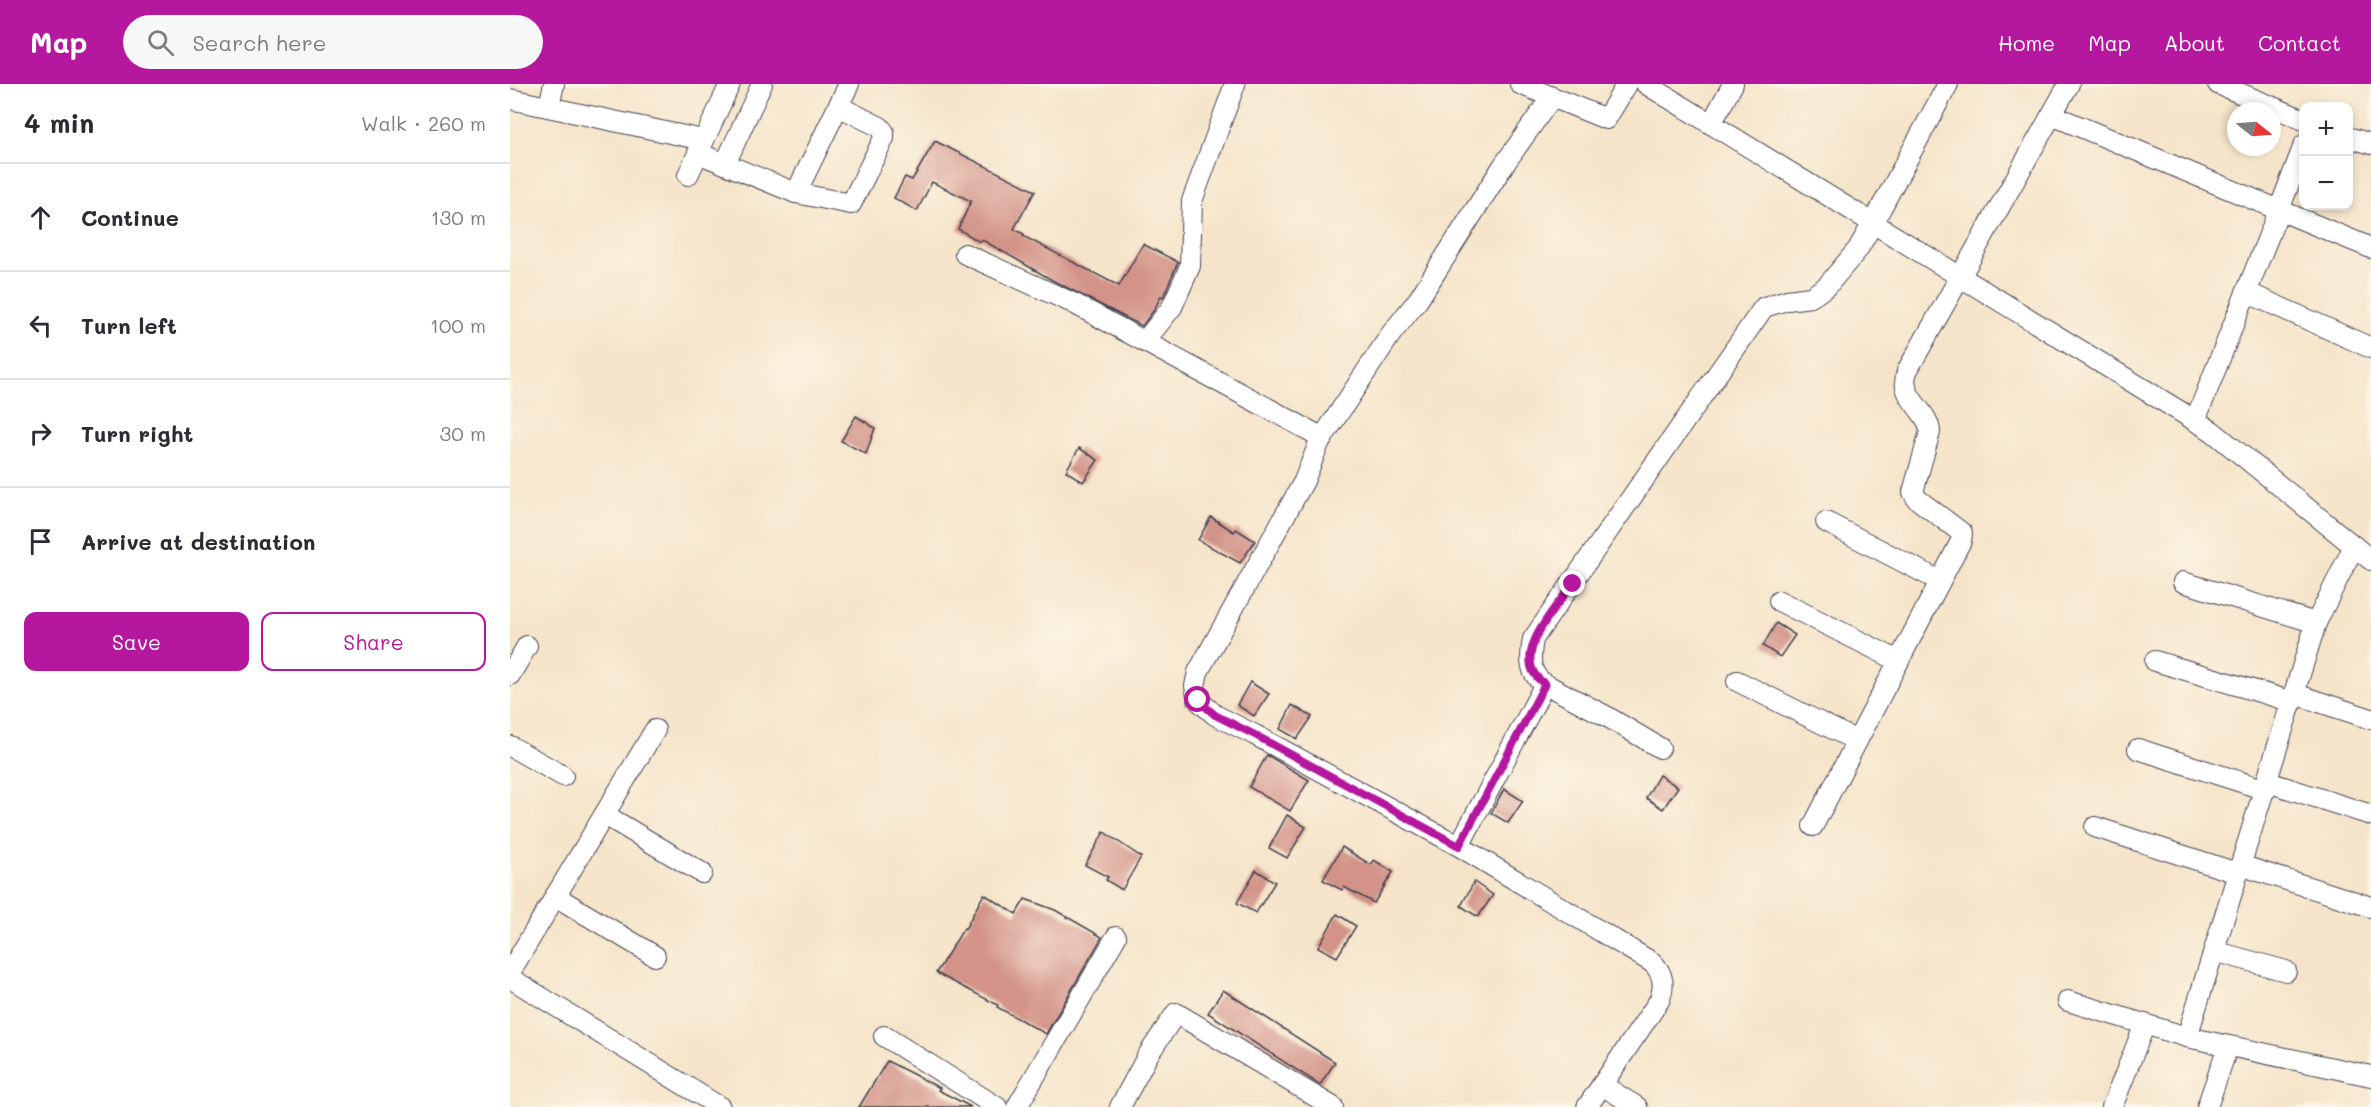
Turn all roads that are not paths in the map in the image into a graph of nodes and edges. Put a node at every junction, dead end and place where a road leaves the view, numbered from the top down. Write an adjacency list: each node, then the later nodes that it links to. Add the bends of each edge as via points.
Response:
1 (554, 84): 15 (street)
2 (730, 84): 22 (street)
3 (849, 84): 16 (street)
4 (1235, 84): 33 (street, via 1192,201 1190,266 1172,307)
5 (1520, 84): 13 (street)
6 (1627, 84): 13 (street, via 1606,119)
7 (1646, 84): 19 (street)
8 (1733, 84): 19 (street)
9 (1948, 84): 28 (street)
10 (2069, 84): 17 (street)
11 (2218, 84): 18 (street)
12 (755, 86): 24 (street)
13 (1552, 97): 36 (street)
14 (510, 99): 15 (street)
15 (549, 106): 22 (street)
16 (838, 106): 26 (street); 26 (street, via 884,132 855,201 847,205)
17 (2052, 115): 27 (street); 31 (street)
18 (2299, 118)
19 (1711, 124): 28 (street)
20 (2353, 137): 21 (street)
21 (2371, 144)
22 (700, 147): 24 (street); 25 (street)
23 (2300, 156): 27 (street)
24 (725, 165): 26 (street)
25 (688, 175)
26 (796, 193)
27 (2279, 210): 29 (street); 32 (street)
28 (1873, 223): 31 (street); 49 (street, via 1827,286 1811,297 1764,307 1533,639 1532,669)
29 (2371, 248)
30 (965, 254): 33 (street)
31 (1960, 276): 35 (street); 40 (street, via 1904,381 1930,432 1913,492 1962,533)
32 (2246, 292): 34 (street); 35 (street)
33 (1145, 341): 36 (street)
34 (2371, 348)
35 (2195, 421): 38 (street)
36 (1323, 438): 63 (street, via 1304,481 1198,672 1198,700 1215,715)
37 (1826, 522): 40 (street)
38 (2354, 546): 39 (street); 43 (street)
39 (2371, 560)
40 (1940, 581): 45 (street)
41 (2183, 582): 43 (street)
42 (1779, 601): 45 (street)
43 (2316, 623): 50 (street)
44 (527, 646): 47 (street)
45 (1899, 661): 53 (street)
46 (2155, 661): 50 (street)
47 (510, 675)
48 (1737, 681): 53 (street)
49 (1545, 684): 55 (street); 63 (street)
50 (2294, 698): 51 (street); 58 (street)
51 (2371, 719)
52 (655, 730): 59 (street)
53 (1857, 741): 61 (street)
54 (510, 746): 57 (street)
55 (1660, 748)
56 (2138, 749): 58 (street)
57 (563, 776)
58 (2267, 786): 60 (street); 64 (street)
59 (604, 815): 65 (street); 66 (street)
60 (2371, 815)
61 (1813, 826)
62 (2095, 827): 64 (street)
63 (1459, 846): 80 (street, via 1659,970 1663,989 1659,1001)
64 (2239, 869): 67 (street); 69 (street)
65 (702, 873)
66 (555, 896): 70 (street); 72 (street)
67 (2371, 907)
68 (1116, 937): 83 (street)
69 (2214, 951): 71 (street); 77 (street)
70 (655, 956)
71 (2286, 970)
72 (510, 972)
73 (510, 978): 81 (street)
74 (2068, 1002): 75 (street)
75 (2145, 1024): 77 (street); 88 (street)
76 (884, 1036): 82 (street)
77 (2187, 1037): 78 (street)
78 (2228, 1046): 79 (street); 89 (street)
79 (2371, 1076)
80 (1602, 1084): 86 (street); 87 (street)
81 (720, 1107)
82 (996, 1107)
83 (1017, 1107)
84 (1120, 1107): 85 (street, via 1176,1013)
85 (1333, 1107)
86 (1587, 1107)
87 (1637, 1107)
88 (2112, 1107)
89 (2207, 1107)

